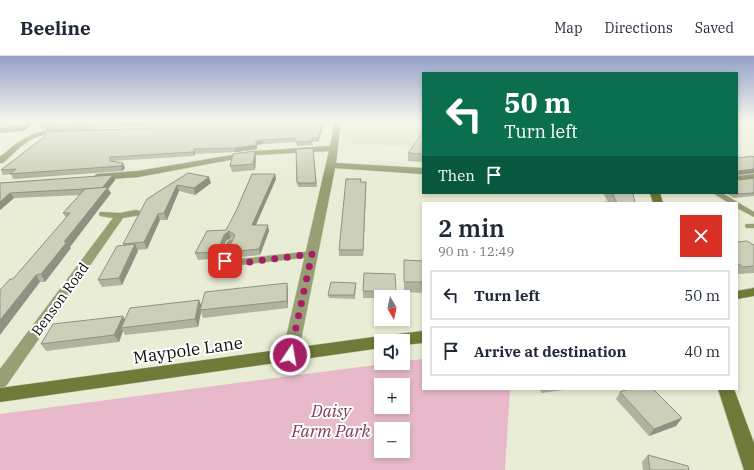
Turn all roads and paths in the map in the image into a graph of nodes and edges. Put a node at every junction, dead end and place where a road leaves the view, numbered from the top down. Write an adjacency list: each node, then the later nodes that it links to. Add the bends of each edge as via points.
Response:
1 (26, 140): 4 (street)
2 (334, 140): 3 (street)
3 (333, 148): 5 (street); 7 (street, via 256,153 138,174)
4 (0, 161)
5 (331, 165): 6 (street); 18 (street)
6 (422, 171)
7 (86, 178)
8 (754, 178): 9 (street)
9 (738, 179)
10 (719, 194): 11 (lane)
11 (732, 202)
12 (738, 206): 15 (lane)
13 (136, 213): 16 (street)
14 (104, 214): 16 (street)
15 (754, 215)
16 (120, 216): 23 (street, Benson Road)
17 (231, 242): 18 (lane, via 224,257 225,261 230,263)
18 (312, 254): 22 (street)
19 (422, 337): 20 (street)
20 (410, 339)
21 (374, 343): 22 (street, Maypole Lane)
22 (290, 355): 25 (street, Maypole Lane)
23 (0, 381)
24 (726, 390): 26 (street)
25 (0, 395)
26 (754, 470)

